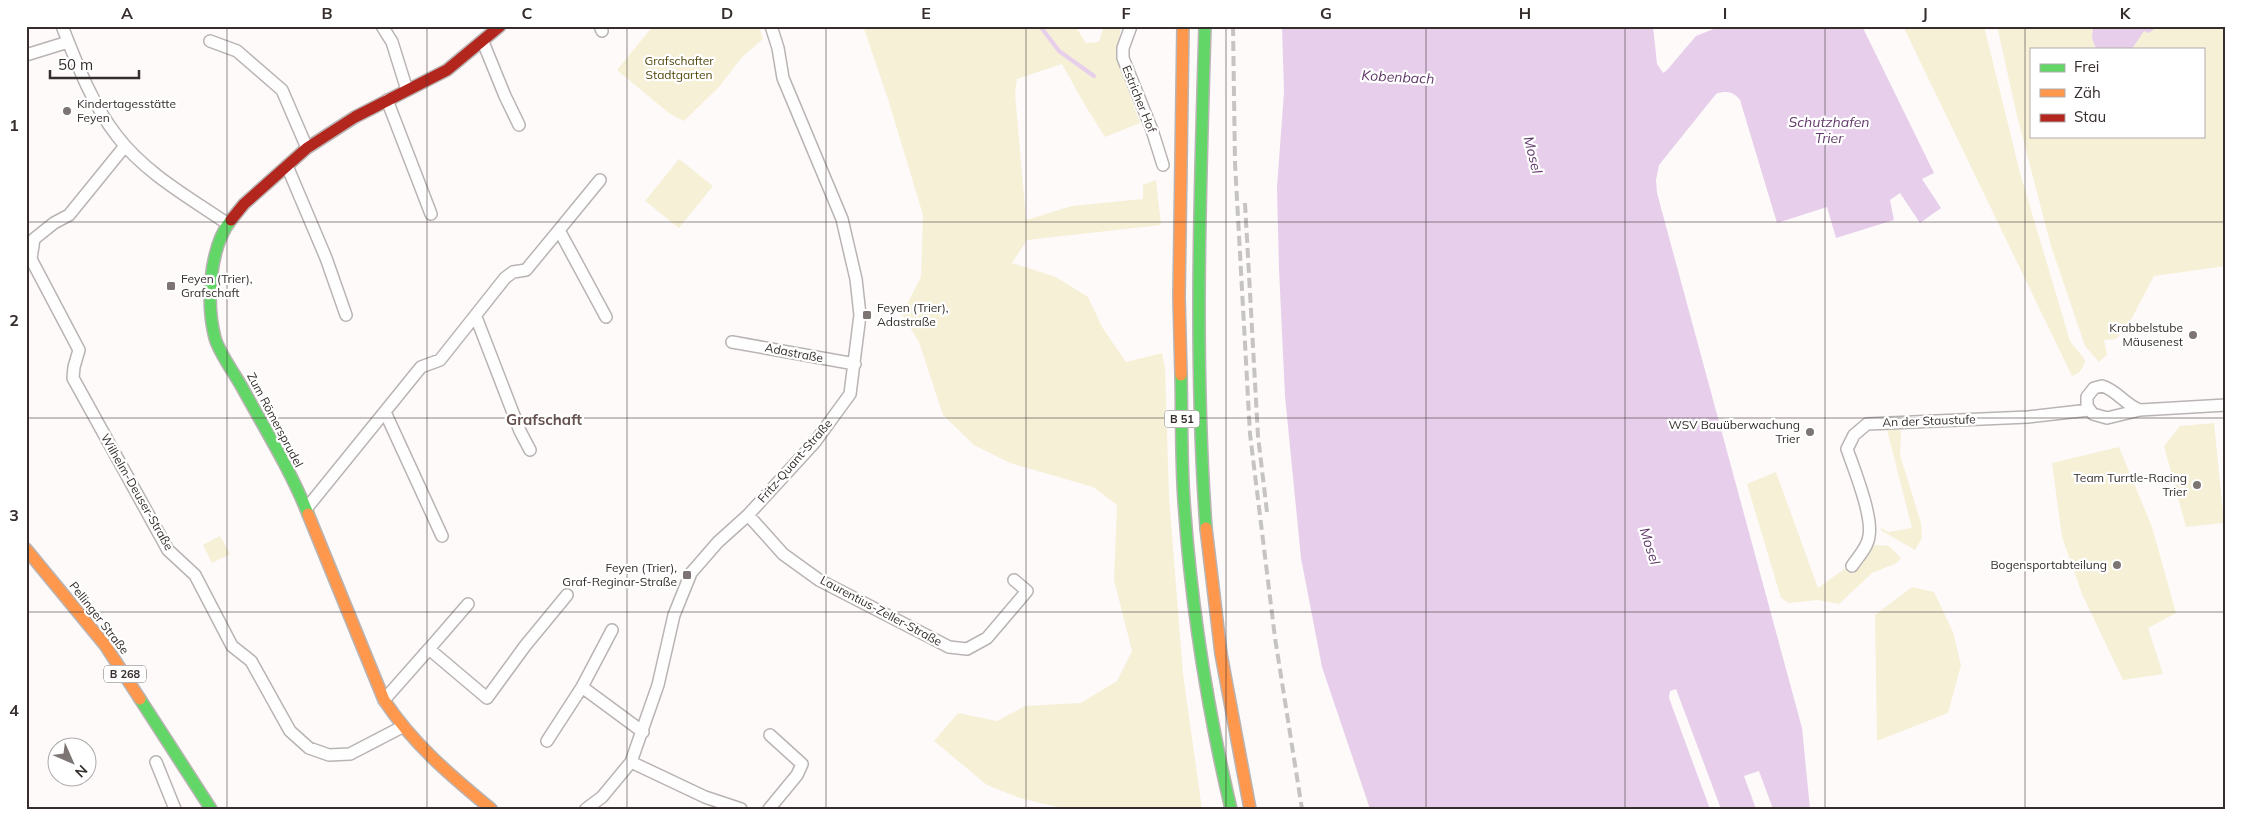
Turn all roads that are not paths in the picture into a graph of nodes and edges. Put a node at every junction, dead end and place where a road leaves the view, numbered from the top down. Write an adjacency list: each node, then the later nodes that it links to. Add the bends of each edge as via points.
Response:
1 (62, 26): 9 (street)
2 (382, 26): 12 (street, via 392,42)
3 (500, 26): 10 (main road, Zum Römersprudel)
4 (771, 26): 27 (street, Fritz-Quant-Straße, via 783,78 842,219 856,279 860,315)
5 (1183, 26): 59 (main road, B 51, via 1179,297 1184,500 1197,635)
6 (1205, 26): 60 (main road, B 51, via 1200,221 1204,496 1217,632)
7 (1131, 28): 18 (street, Estricher Hof, via 1123,48 1123,58)
8 (210, 41): 16 (street, via 237,51 282,90)
9 (68, 42): 11 (street); 15 (street, via 102,114)
10 (484, 42): 12 (main road, Zum Römersprudel, via 447,70); 14 (street)
11 (26, 54)
12 (407, 90): 13 (main road, Zum Römersprudel)
13 (388, 100): 16 (main road, Zum Römersprudel); 20 (street)
14 (519, 124)
15 (125, 146): 21 (street, via 164,180); 47 (street, Wilhelm-Deuser-Straße, via 69,215 54,222 34,239 31,259 79,350 73,378 168,550 195,575 232,646 251,661 290,731 309,748 329,755 350,754)
16 (308, 148): 17 (main road, Zum Römersprudel)
17 (287, 166): 21 (main road, Zum Römersprudel, via 244,204); 23 (street)
18 (1163, 166)
19 (600, 180): 22 (street)
20 (431, 214)
21 (228, 224): 35 (main road, Zum Römersprudel, via 211,273 215,339)
22 (559, 230): 24 (street, via 526,270 513,272 505,278); 25 (street)
23 (346, 314)
24 (476, 317): 32 (street, via 440,360 421,367); 34 (street)
25 (606, 317)
26 (732, 342): 27 (street, Adastraße)
27 (855, 364): 36 (street, Fritz-Quant-Straße, via 850,394 815,442)
28 (2118, 395): 30 (street, via 2102,386 2094,388 2087,398); 31 (street, via 2131,407); 33 (street, via 2118,410)
29 (2226, 406): 31 (street)
30 (2089, 410): 33 (street, via 2097,416); 39 (street, An der Staustufe, via 2028,417 1867,424 1854,435 1847,448 1869,519 1870,535)
31 (2140, 410): 33 (street)
32 (385, 412): 35 (street); 37 (street)
33 (2114, 417)
34 (530, 450)
35 (306, 509): 46 (main road, Zum Römersprudel)
36 (748, 514): 40 (street, Laurentius-Zeller-Straße, via 783,554 819,580 949,647 967,649 987,638 1027,591); 48 (street, Fritz-Quant-Straße, via 691,573 674,615)
37 (442, 536)
38 (26, 549): 54 (main road, Pellinger Straße / B 268, via 105,645)
39 (1852, 566)
40 (1014, 580)
41 (568, 595): 44 (street, via 487,698)
42 (468, 604): 44 (street)
43 (612, 630): 45 (street)
44 (429, 649): 46 (street)
45 (582, 687): 48 (street); 50 (street)
46 (384, 700): 47 (main road, Zum Römersprudel)
47 (402, 727): 55 (main road, Zum Römersprudel, via 444,772)
48 (643, 732): 52 (street, Fritz-Quant-Straße)
49 (770, 735): 58 (street, via 802,764)
50 (547, 741)
51 (156, 762): 53 (street)
52 (631, 762): 56 (street, Fritz-Quant-Straße, via 602,797); 57 (street, via 705,797)
53 (175, 809)
54 (211, 809)
55 (491, 809)
56 (586, 809)
57 (741, 809)
58 (769, 809)
59 (1231, 809)
60 (1250, 809)

